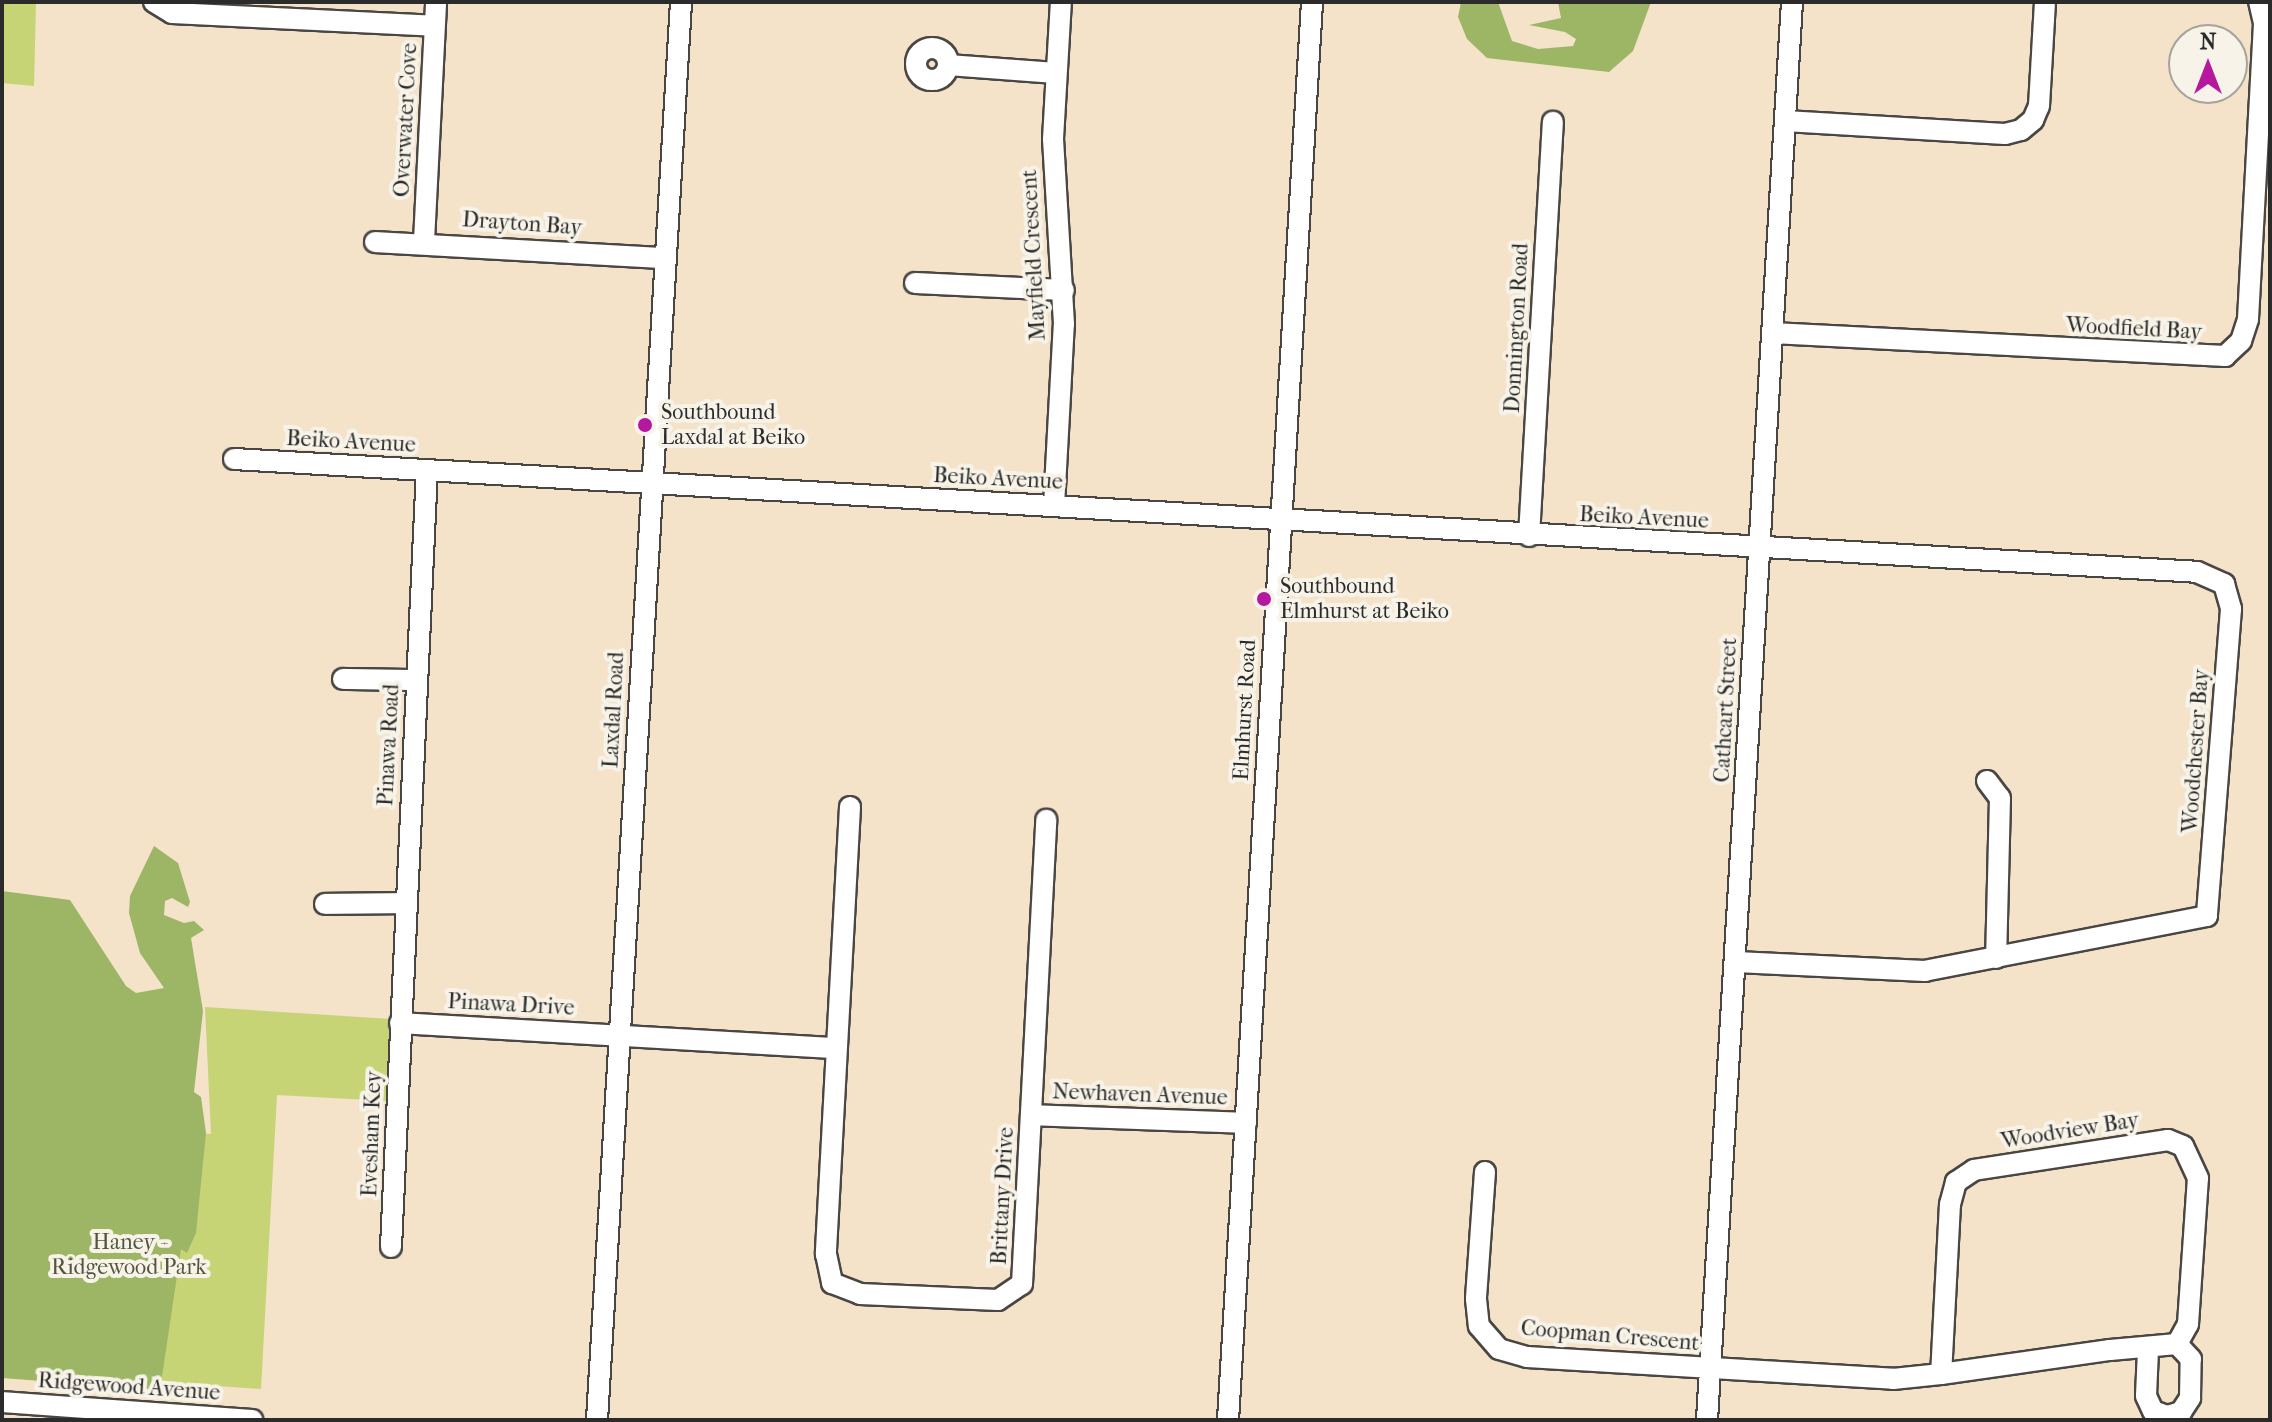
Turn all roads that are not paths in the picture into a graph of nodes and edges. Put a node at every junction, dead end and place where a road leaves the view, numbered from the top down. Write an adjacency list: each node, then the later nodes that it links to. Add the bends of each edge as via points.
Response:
1 (154, 2): 9 (street, via 172,13)
2 (436, 2): 9 (street, Overwater Cove)
3 (681, 2): 16 (street, Laxdal Road)
4 (1061, 2): 11 (street, Mayfield Crescent)
5 (1312, 2): 24 (street, Elmhurst Road)
6 (1792, 2): 12 (street, Cathcart Street)
7 (2045, 2): 12 (street, via 2039,106 2021,130 2005,134)
8 (2259, 2): 19 (street, Woodfield Bay, via 2264,23 2248,319 2241,341 2225,356)
9 (434, 26): 14 (street, Overwater Cove)
10 (948, 65): 11 (street)
11 (1056, 73): 18 (street, Mayfield Crescent, via 1053,139)
12 (1785, 121): 19 (street, Cathcart Street)
13 (1553, 122): 25 (street, Donnington Road)
14 (424, 241): 15 (street, Drayton Bay); 16 (street, Drayton Bay)
15 (375, 242)
16 (665, 258): 22 (street, Laxdal Road)
17 (915, 283): 18 (street)
18 (1064, 290): 23 (street, Mayfield Crescent)
19 (1772, 333): 26 (street, Cathcart Street)
20 (234, 459): 21 (street, Beiko Avenue)
21 (427, 470): 22 (street, Beiko Avenue); 28 (street, Pinawa Road)
22 (652, 484): 23 (street, Beiko Avenue); 37 (street, Laxdal Road)
23 (1054, 506): 24 (street, Beiko Avenue)
24 (1280, 523): 25 (street, Beiko Avenue); 40 (street, Elmhurst Road)
25 (1529, 536): 26 (street, Beiko Avenue)
26 (1758, 547): 34 (street, Woodchester Bay, via 2197,572 2224,584 2231,609 2207,916); 35 (street, Cathcart Street)
27 (343, 679): 28 (street)
28 (416, 680): 32 (street, Pinawa Road)
29 (1987, 781): 34 (street, via 2000,798)
30 (850, 807): 38 (street, Brittany Drive)
31 (1046, 820): 39 (street, Brittany Drive)
32 (404, 903): 33 (street); 36 (street, Pinawa Road)
33 (325, 904)
34 (1996, 958): 35 (street, Woodchester Bay, via 1925,971)
35 (1736, 962): 45 (street, Cathcart Street)
36 (400, 1023): 37 (street, Pinawa Drive); 42 (street, Evesham Key)
37 (619, 1035): 38 (street); 49 (street, Laxdal Road)
38 (835, 1048): 39 (street, Brittany Drive, via 826,1254 832,1283 841,1290 976,1302 1014,1293 1025,1264)
39 (1031, 1115): 40 (street, Newhaven Avenue)
40 (1246, 1123): 50 (street, Elmhurst Road)
41 (1485, 1172): 45 (street, Coopman Crescent, via 1476,1299 1479,1326 1499,1349 1527,1357)
42 (391, 1247)
43 (2177, 1344): 44 (street); 44 (street, via 2191,1359 2190,1398 2181,1412 2167,1416 2153,1411 2146,1396); 46 (street, Woodview Bay, via 2188,1324 2198,1178 2183,1146 2168,1140 1974,1170 1956,1182 1950,1204)
44 (2148, 1350): 46 (street, via 2110,1350)
45 (1710, 1368): 46 (street, via 1893,1379); 51 (street, Cathcart Street)
46 (1941, 1374)
47 (2, 1402): 48 (street, Ridgewood Avenue)
48 (252, 1420)
49 (597, 1420)
50 (1228, 1420)
51 (1707, 1420)

